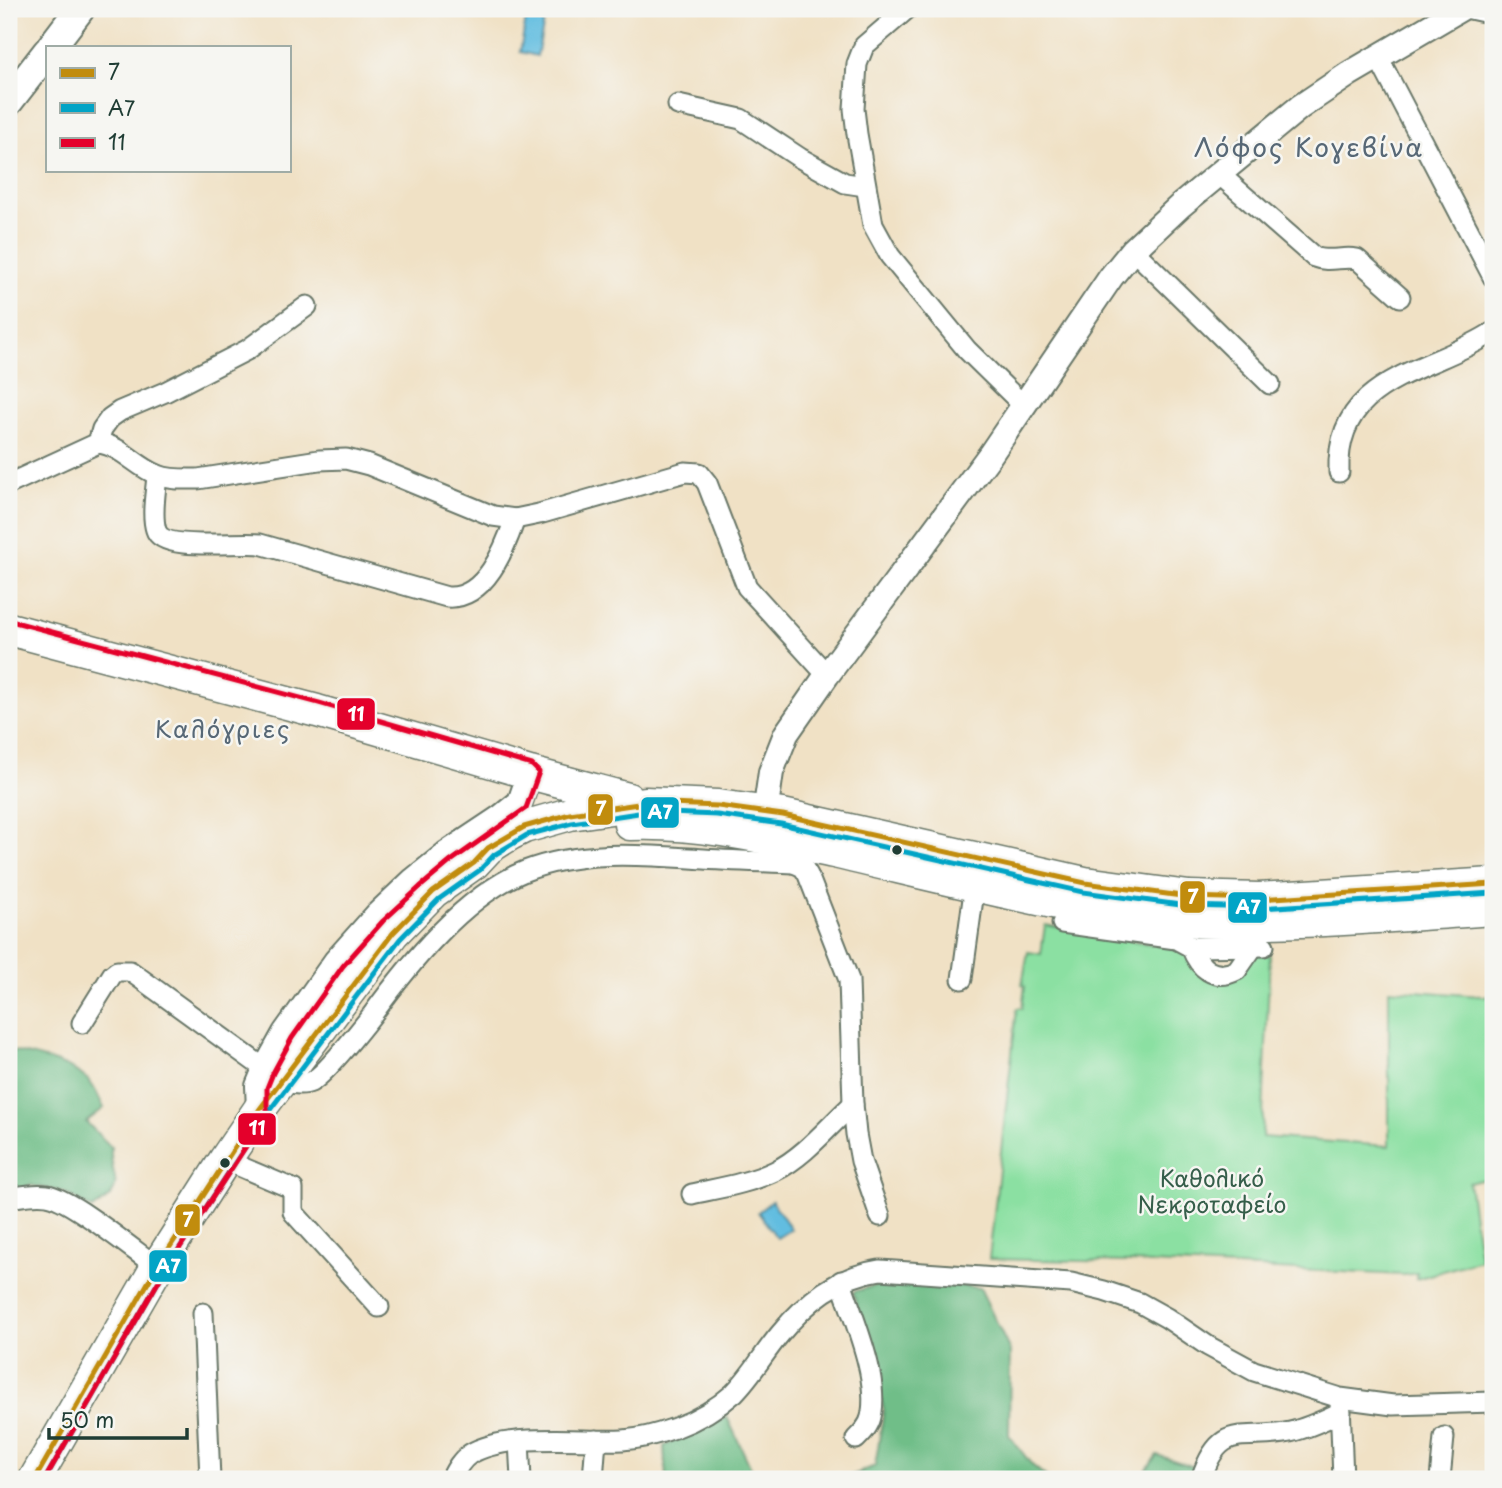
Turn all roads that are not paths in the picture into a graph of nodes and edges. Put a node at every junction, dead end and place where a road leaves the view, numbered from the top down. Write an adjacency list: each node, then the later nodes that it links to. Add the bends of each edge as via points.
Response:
1 (80, 9): 6 (main road)
2 (907, 9): 12 (street, via 864,46 857,64 854,109)
3 (1460, 9): 8 (street)
4 (1470, 9): 5 (street)
5 (1492, 15)
6 (52, 46)
7 (46, 53): 9 (main road)
8 (1378, 57): 11 (street, via 1307,101); 13 (street)
9 (9, 101)
10 (678, 105): 12 (street, via 741,120 845,183)
11 (1217, 173): 14 (street); 16 (street, via 1314,257 1357,259)
12 (865, 186): 20 (street, via 876,232 890,256 967,350)
13 (1485, 245): 15 (street)
14 (1133, 250): 19 (street); 20 (street)
15 (1493, 277)
16 (1400, 297)
17 (307, 306): 21 (street, via 247,350 120,411 102,429)
18 (1493, 332): 22 (street, via 1449,357 1394,378 1361,404 1340,440)
19 (1270, 384)
20 (1024, 406): 27 (street)
21 (98, 443): 23 (street, via 108,444); 24 (street)
22 (1339, 472)
23 (157, 475): 25 (street, via 198,479 346,459 494,516); 25 (street, via 154,524 164,540 188,545 260,544 447,597 460,596 478,585 500,553)
24 (9, 484)
25 (515, 519): 27 (street, via 685,471 699,473 707,482 747,587)
26 (9, 629): 28 (main road, via 317,711)
27 (827, 675): 30 (street, via 779,747)
28 (530, 774): 29 (main road); 42 (street, via 520,802 414,880 336,961 285,1033)
29 (645, 803): 30 (main road, via 694,805); 32 (main road, via 589,810 524,827 488,848)
30 (763, 825): 31 (main road); 32 (main road, via 603,825 529,842); 34 (main road, via 1084,883 1189,897 1259,899)
31 (796, 854): 33 (main road); 42 (street, via 619,855 571,859 527,870 497,886 436,938 317,1077 306,1083); 43 (street, via 849,980)
32 (474, 863): 42 (main road, via 433,892 393,933)
33 (975, 884): 36 (main road); 40 (street)
34 (1493, 884)
35 (1493, 909): 38 (main road, via 1270,923)
36 (1107, 920): 37 (street); 38 (main road, via 1186,922); 39 (street)
37 (1062, 923)
38 (1223, 935): 39 (street); 39 (street, via 1258,947 1237,970 1209,973)
39 (1191, 947)
40 (962, 978)
41 (82, 1023): 42 (street, via 111,975 130,971)
42 (272, 1076): 44 (main road, via 259,1110)
43 (853, 1104): 45 (street, via 776,1171); 47 (street, via 861,1161)
44 (225, 1160): 48 (main road); 50 (street, via 293,1189 293,1212)
45 (692, 1194)
46 (9, 1198): 48 (street, via 49,1195 66,1202)
47 (880, 1216)
48 (157, 1267): 58 (main road)
49 (841, 1281): 53 (street, via 880,1270 1093,1288 1140,1303 1254,1371); 55 (street, via 869,1371 873,1401 871,1419); 56 (street, via 816,1296 736,1391 706,1414 649,1436)
50 (379, 1307)
51 (203, 1313): 59 (street)
52 (1493, 1402): 53 (street)
53 (1340, 1405): 63 (street, via 1312,1425 1289,1432 1225,1439); 64 (street)
54 (1444, 1437): 65 (street)
55 (856, 1439)
56 (596, 1440): 57 (street); 62 (street)
57 (519, 1441): 60 (street, via 471,1454); 61 (street)
58 (35, 1479)
59 (210, 1479)
60 (451, 1479)
61 (521, 1479)
62 (593, 1479)
63 (1200, 1479)
64 (1343, 1479)
65 (1440, 1479)

